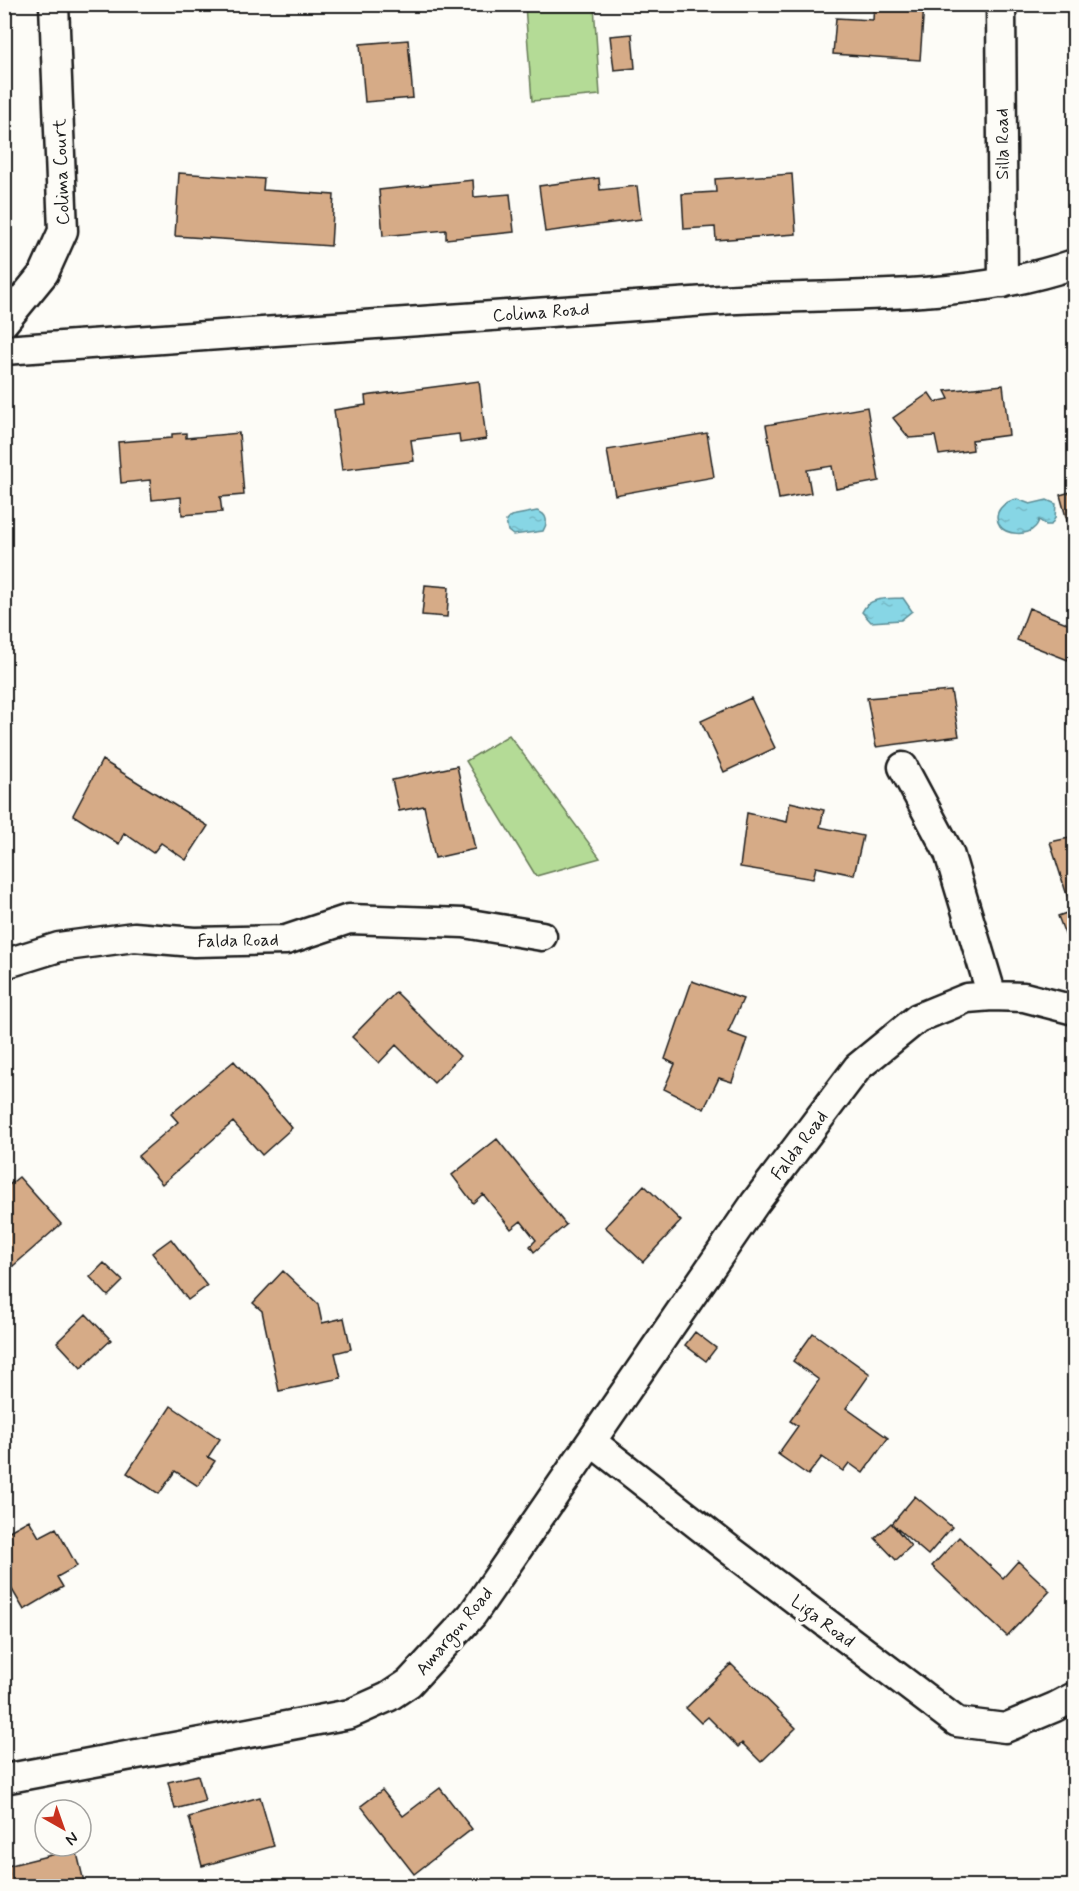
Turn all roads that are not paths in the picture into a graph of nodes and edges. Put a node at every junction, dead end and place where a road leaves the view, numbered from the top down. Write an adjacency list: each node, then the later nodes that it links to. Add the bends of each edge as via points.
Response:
1 (54, 4): 5 (street, Colima Court, via 63,231 44,273)
2 (1001, 4): 4 (street, Silla Road)
3 (1074, 264): 4 (street, Colima Road)
4 (1003, 283): 6 (street, Colima Road)
5 (4, 322)
6 (4, 350)
7 (903, 767): 10 (street, via 949,853)
8 (542, 936): 9 (street, Falda Road, via 464,923 349,919 286,940 194,942 134,937 59,947)
9 (4, 964)
10 (992, 996): 11 (street, Falda Road, via 1024,998); 12 (street, Falda Road, via 967,998 918,1018 858,1067 755,1203)
11 (1074, 1010)
12 (652, 1351): 13 (street, Amargon Road)
13 (592, 1442): 14 (street, Liga Road, via 957,1722 1005,1728); 15 (street, Amargon Road, via 472,1615 409,1683 388,1697 350,1714)
14 (1074, 1696)
15 (4, 1779)

